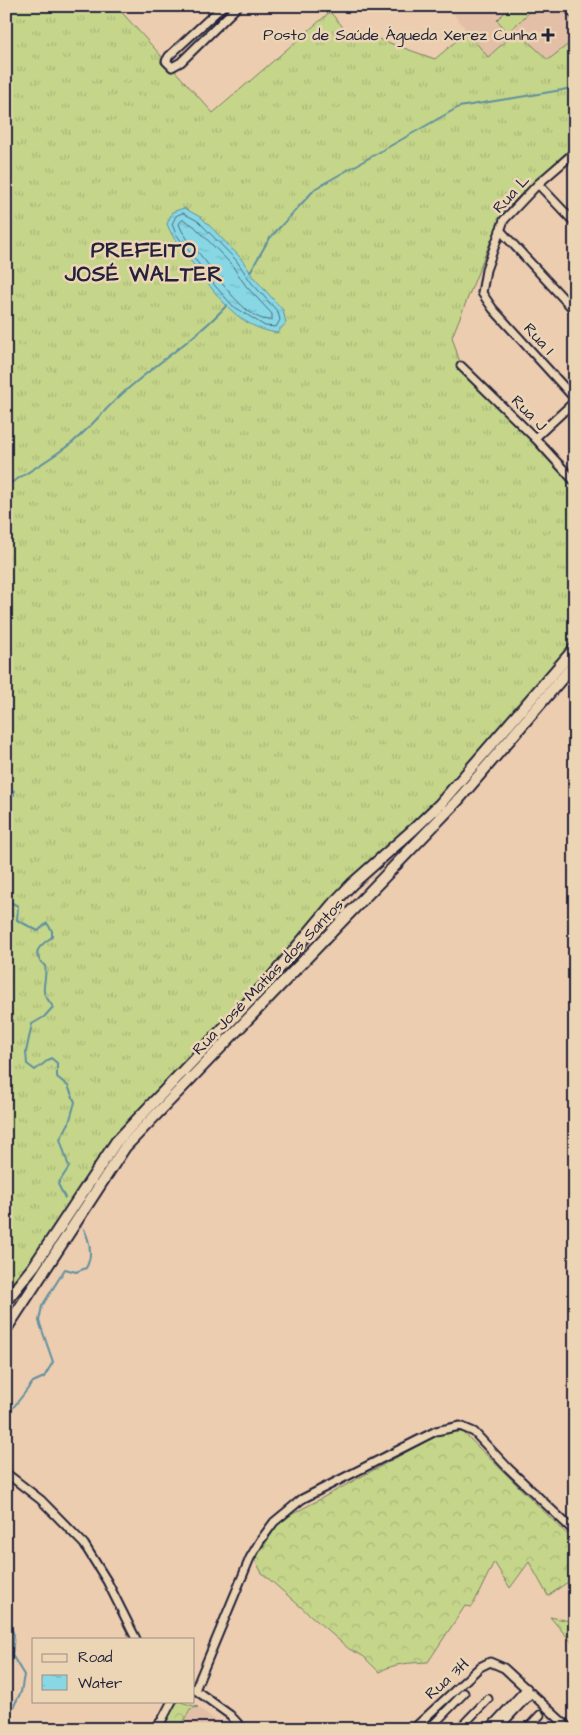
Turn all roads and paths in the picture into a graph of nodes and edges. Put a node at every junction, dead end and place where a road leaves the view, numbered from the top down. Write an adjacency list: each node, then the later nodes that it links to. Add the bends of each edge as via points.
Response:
1 (223, 6): 2 (street, via 166,60 172,67 184,60)
2 (238, 6)
3 (567, 6): 4 (street)
4 (575, 14)
5 (575, 152): 6 (street, Rua L)
6 (538, 184): 7 (street); 8 (street, Rua L, via 509,213)
7 (575, 223)
8 (500, 230): 9 (street, Rua L, via 486,270 482,287); 10 (street)
9 (484, 297): 12 (street, Rua I)
10 (575, 311)
11 (461, 366): 13 (street, Rua J)
12 (575, 400): 13 (street)
13 (536, 438): 14 (street, Rua J)
14 (575, 482)
15 (573, 657): 16 (main road, Rua José Matias dos Santos, via 440,804); 17 (main road, Rua José Matias dos Santos, via 458,800)
16 (352, 884): 17 (main road, via 350,894); 18 (main road, Rua José Matias dos Santos)
17 (365, 898): 19 (main road, Rua José Matias dos Santos)
18 (332, 905): 19 (main road, via 341,908); 20 (main road, Rua José Matias dos Santos, via 272,978 116,1142 34,1266)
19 (345, 918): 21 (main road, Rua José Matias dos Santos, via 125,1147)
20 (6, 1301)
21 (6, 1329)
22 (6, 1473): 24 (street, via 41,1500 84,1544)
23 (575, 1532): 25 (street, via 474,1432 460,1426 436,1431 302,1499 278,1518 245,1567)
24 (136, 1638)
25 (195, 1688)
26 (195, 1691): 33 (street, via 230,1715)
27 (529, 1691): 34 (street, Rua 3H, via 499,1664 485,1664); 37 (street); 38 (street); 40 (street, Rua 3H)
28 (464, 1692): 35 (street)
29 (488, 1699): 36 (street)
30 (171, 1702): 32 (street)
31 (540, 1715): 39 (street)
32 (154, 1729)
33 (243, 1729)
34 (413, 1729)
35 (429, 1729)
36 (459, 1729)
37 (488, 1729)
38 (497, 1729)
39 (527, 1729)
40 (570, 1729)

